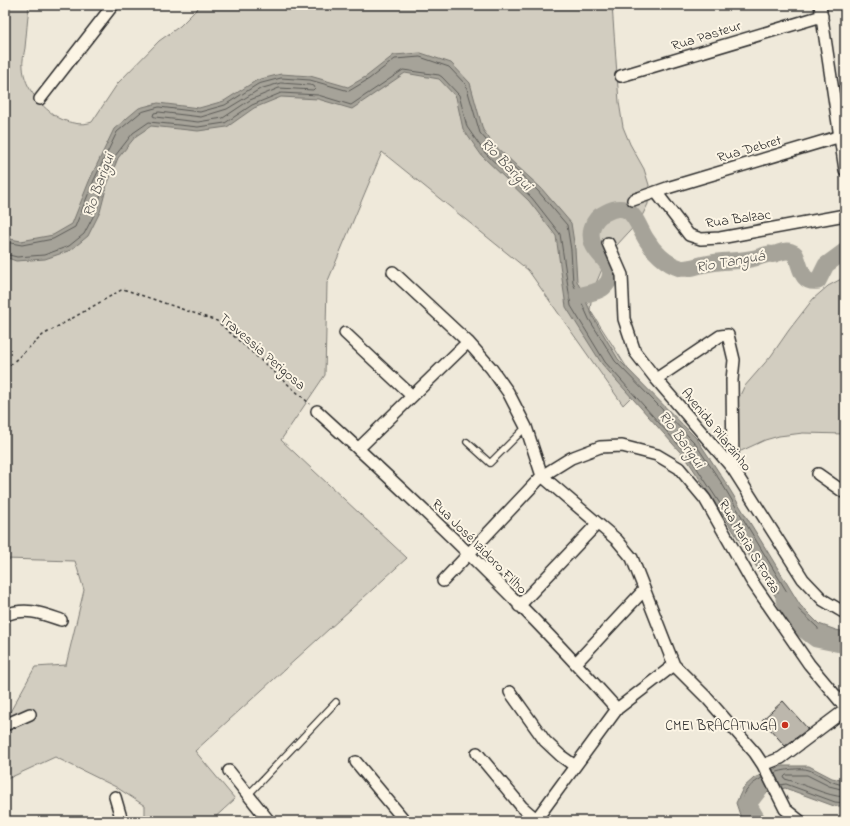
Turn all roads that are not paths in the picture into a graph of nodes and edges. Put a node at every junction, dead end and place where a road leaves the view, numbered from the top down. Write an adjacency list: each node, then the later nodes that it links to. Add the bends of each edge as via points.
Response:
1 (113, 5): 4 (street)
2 (821, 11): 3 (street, Rua Pasteur); 5 (street)
3 (621, 76)
4 (40, 99)
5 (841, 136): 6 (street); 7 (street, Rua Debret)
6 (845, 170)
7 (662, 190): 8 (street, Rua Debret); 9 (street, Rua Balzac, via 689,235 701,239 720,238)
8 (633, 200)
9 (845, 215)
10 (608, 243): 14 (street, Avenida Pilarzinho, via 622,275 624,318 635,352)
11 (393, 272): 13 (street)
12 (345, 333): 15 (street)
13 (468, 342): 15 (street); 17 (street, via 508,392)
14 (656, 379): 20 (street, Avenida Pilarzinho); 20 (street, via 720,336 728,335 734,360)
15 (412, 396): 19 (street)
16 (317, 411): 19 (street, Rua José Izidoro Filho)
17 (526, 427): 18 (lane, via 490,463); 22 (street)
18 (467, 442)
19 (358, 448): 25 (street, Rua José Izidoro Filho)
20 (733, 469): 29 (street, Avenida Pilarzinho, via 803,579 823,600)
21 (818, 474): 23 (street)
22 (542, 476): 24 (street); 25 (street, Rua Maria S Forza); 36 (street, Rua Maria S Forza, via 571,458 600,447 622,446 650,453 679,468 705,499 751,580 810,664)
23 (845, 493)
24 (596, 524): 27 (street, via 616,540 632,558); 28 (street)
25 (468, 554): 26 (street, Rua Maria S Forza); 28 (street, Rua José Izidoro Filho)
26 (443, 581)
27 (644, 590): 32 (street); 33 (street)
28 (519, 606): 32 (street, Rua José Izidoro Filho)
29 (845, 613)
30 (5, 615): 31 (street, via 24,610)
31 (61, 620)
32 (576, 663): 37 (street, Rua José Izidoro Filho)
33 (674, 665): 37 (street); 43 (street, via 716,708)
34 (510, 692): 42 (street, via 546,741)
35 (336, 702): 45 (lane)
36 (845, 708): 43 (street, Rua Maria S Forza, via 781,758)
37 (617, 709): 42 (street)
38 (30, 714): 39 (street)
39 (5, 725)
40 (477, 753): 47 (street)
41 (356, 762): 50 (street)
42 (575, 766): 47 (street)
43 (764, 767): 51 (street, via 785,809)
44 (228, 771): 45 (street)
45 (248, 795): 49 (street)
46 (115, 797): 48 (street)
47 (536, 820)
48 (122, 821)
49 (269, 821)
50 (405, 821)
51 (800, 821)

